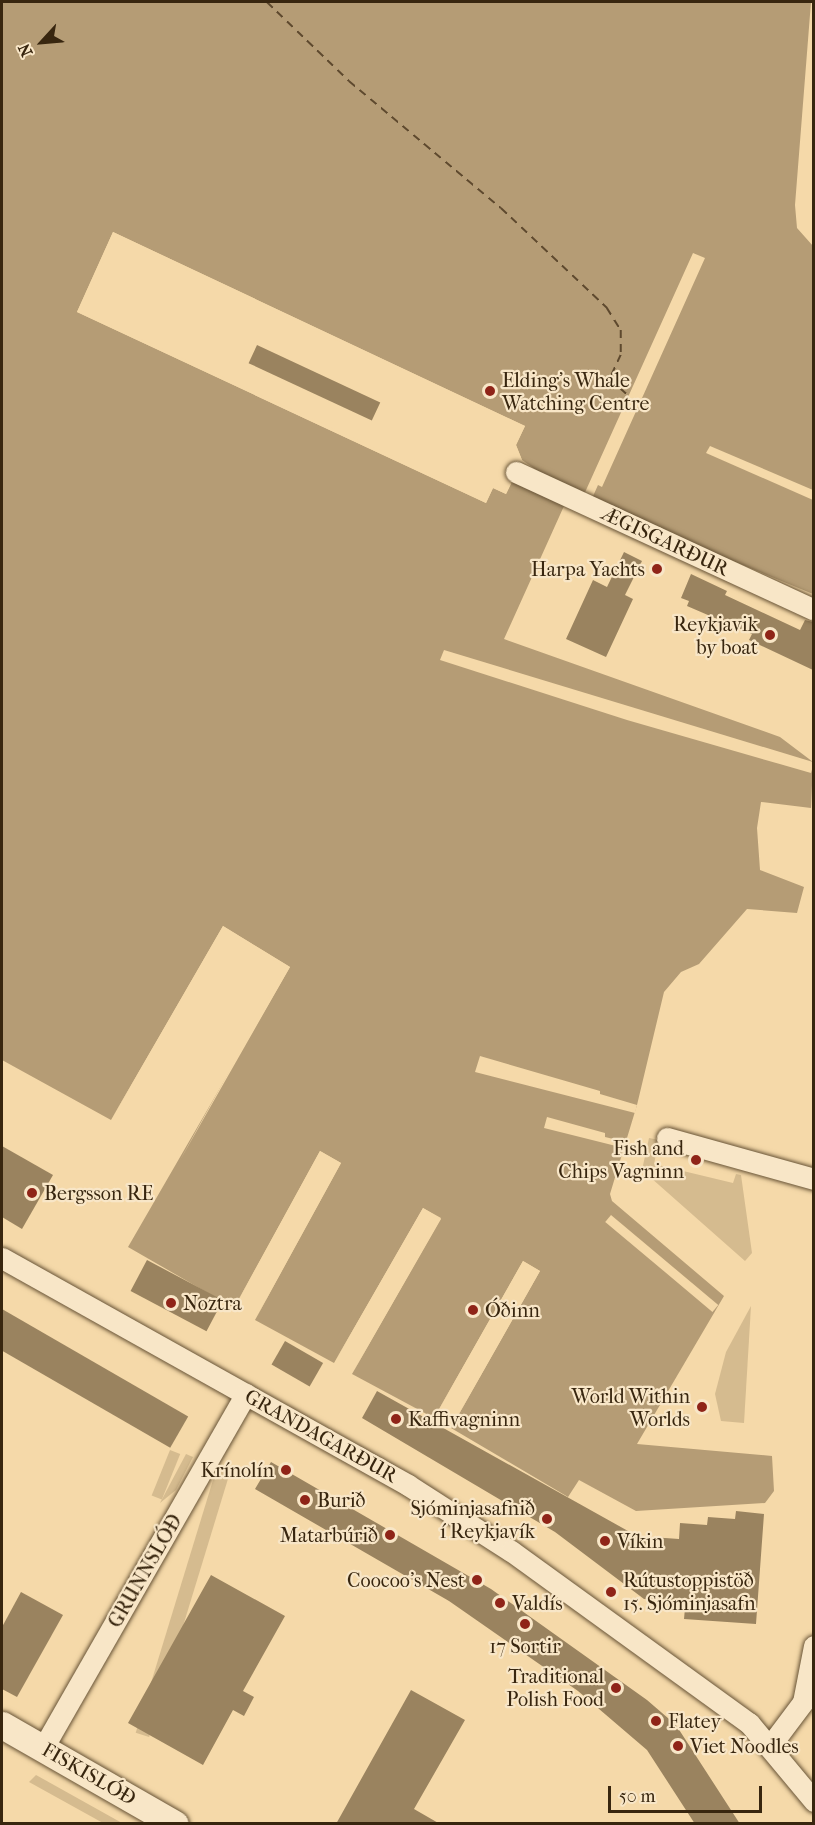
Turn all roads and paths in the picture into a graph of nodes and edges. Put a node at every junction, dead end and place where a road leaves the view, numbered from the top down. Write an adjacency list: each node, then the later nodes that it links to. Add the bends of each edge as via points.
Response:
1 (516, 472): 2 (street, ÆGISGARÐUR)
2 (813, 610)
3 (667, 1138): 4 (street)
4 (813, 1179)
5 (2, 1258): 6 (street, GRANDAGARÐUR)
6 (246, 1394): 9 (street, GRANDAGARÐUR, via 408,1485 511,1551 749,1724); 10 (street, GRUNNSLÓÐ)
7 (813, 1646): 9 (street, via 803,1702)
8 (2, 1725): 10 (street, FISKISLÓÐ)
9 (770, 1746): 11 (street, GRANDAGARÐUR)
10 (44, 1748): 12 (street, FISKISLÓÐ)
11 (813, 1801)
12 (175, 1824)

